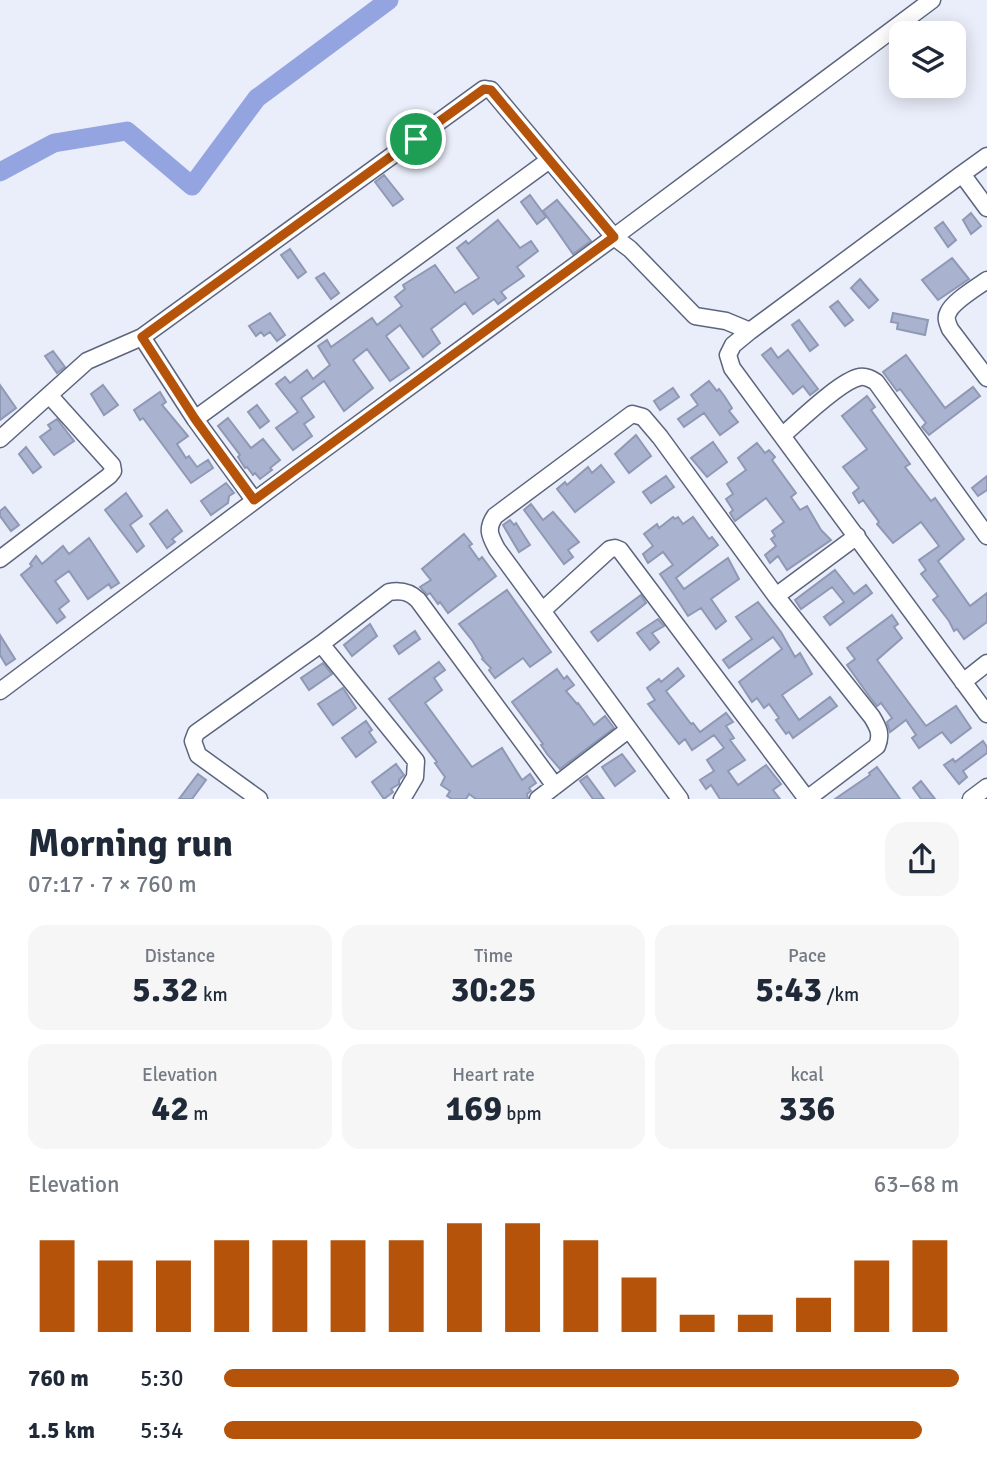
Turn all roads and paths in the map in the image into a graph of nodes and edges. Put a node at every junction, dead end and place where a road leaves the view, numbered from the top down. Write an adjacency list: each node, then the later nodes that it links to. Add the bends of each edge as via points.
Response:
1 (932, 0): 6 (street)
2 (987, 156): 4 (street)
3 (548, 161): 6 (street); 9 (street, via 491,90 484,89); 12 (street)
4 (962, 174): 5 (street); 8 (street)
5 (987, 208)
6 (614, 237): 8 (street, via 695,316); 15 (street)
7 (987, 280): 10 (street, via 947,313 950,329)
8 (750, 331): 13 (street, via 733,345 729,355 732,368)
9 (142, 337): 11 (street, via 87,361); 12 (street)
10 (987, 378)
11 (50, 396): 14 (street); 18 (street, via 113,471)
12 (195, 419): 15 (street)
13 (783, 435): 16 (street, via 853,379 868,377); 17 (street)
14 (0, 439)
15 (254, 500): 24 (street)
16 (987, 536)
17 (857, 537): 19 (street); 23 (street)
18 (0, 559)
19 (776, 596): 20 (street, via 660,437 636,414 489,524 497,549); 33 (street, via 880,730 877,746)
20 (543, 610): 26 (street); 33 (street, via 610,549 620,551)
21 (321, 644): 27 (street, via 389,592 412,594); 29 (street, via 196,733 193,741 198,755); 30 (street, via 416,761 415,777)
22 (987, 663): 23 (street)
23 (963, 682): 25 (street)
24 (0, 691)
25 (987, 714)
26 (628, 730): 27 (street); 32 (street)
27 (555, 786): 31 (street)
28 (987, 787): 34 (street)
29 (259, 799)
30 (402, 799)
31 (538, 799)
32 (680, 799)
33 (807, 799)
34 (971, 799)

